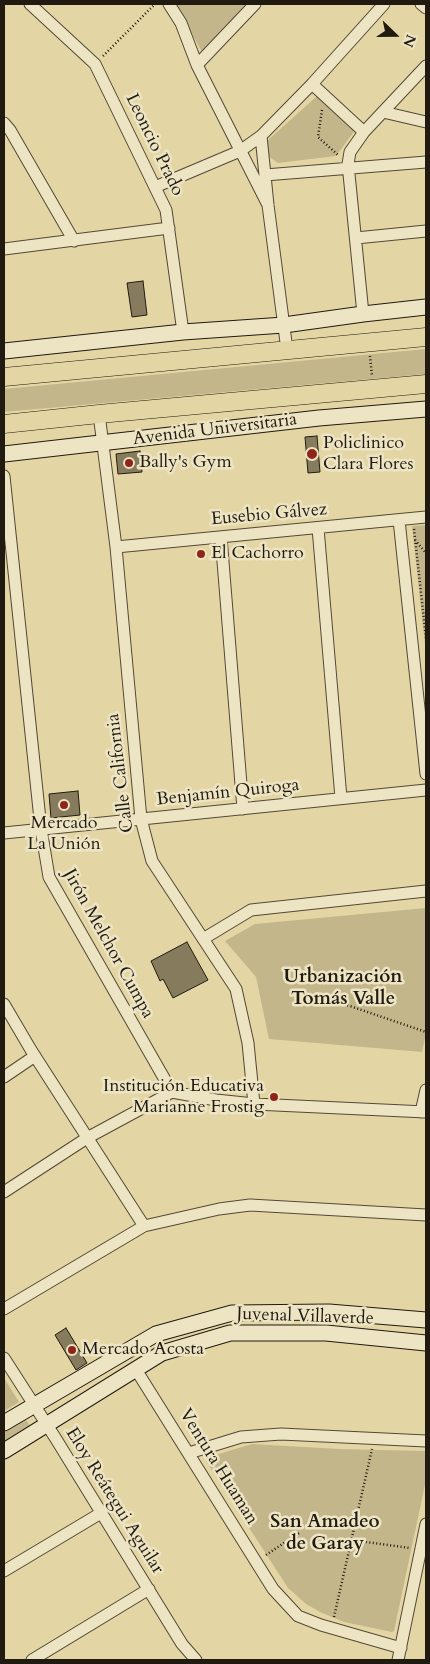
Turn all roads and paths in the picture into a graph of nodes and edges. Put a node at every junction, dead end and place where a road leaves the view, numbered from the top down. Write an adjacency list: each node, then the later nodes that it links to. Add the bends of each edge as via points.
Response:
1 (30, 4): 8 (street, Leoncio Prado)
2 (155, 4): 8 (path)
3 (169, 4): 9 (street, via 181,23)
4 (255, 4): 9 (street)
5 (384, 4): 11 (street)
6 (421, 4): 7 (street)
7 (426, 8)
8 (95, 64): 22 (street, Leoncio Prado)
9 (197, 65): 18 (street)
10 (426, 66): 13 (street)
11 (312, 84): 12 (street); 17 (street)
12 (324, 96): 16 (street); 20 (path, via 318,137)
13 (382, 112): 14 (street); 16 (street)
14 (426, 122)
15 (4, 123): 27 (street)
16 (364, 132): 20 (street, via 350,152)
17 (262, 136): 18 (street); 21 (street)
18 (240, 151): 22 (street); 23 (street)
19 (426, 162): 20 (street)
20 (349, 166): 21 (street); 26 (street)
21 (265, 175): 23 (street)
22 (155, 187): 24 (street, Leoncio Prado, via 166,210)
23 (268, 205): 31 (street)
24 (169, 228): 27 (street); 32 (street, Leoncio Prado)
25 (426, 231): 26 (street)
26 (356, 238): 30 (street)
27 (74, 240): 28 (street)
28 (4, 249)
29 (426, 308): 30 (street)
30 (364, 314): 31 (street)
31 (284, 325): 32 (street); 35 (street)
32 (184, 332): 36 (street)
33 (426, 337): 34 (main road)
34 (368, 342): 35 (main road); 39 (path)
35 (287, 350): 37 (main road)
36 (4, 351)
37 (4, 377)
38 (426, 384): 39 (main road, Avenida Universitaria)
39 (373, 389): 41 (main road, Avenida Universitaria)
40 (426, 409): 43 (street, Avenida Universitaria)
41 (99, 414): 42 (main road, Avenida Universitaria); 43 (street, Calle California)
42 (4, 424)
43 (103, 443): 44 (street, Avenida Universitaria); 53 (street, Calle California)
44 (4, 454)
45 (4, 476): 50 (street, Jirón Melchor Cumpa)
46 (426, 517): 47 (street, Eusebio Gálvez)
47 (400, 520): 49 (street, Eusebio Gálvez); 56 (street)
48 (414, 527): 52 (path)
49 (318, 528): 51 (street, Eusebio Gálvez); 58 (street)
50 (7, 531): 61 (street, Jirón Melchor Cumpa)
51 (221, 537): 53 (street, Eusebio Gálvez); 59 (street)
52 (415, 540): 54 (path); 55 (path)
53 (116, 547): 60 (street, Calle California)
54 (426, 553)
55 (426, 638)
56 (426, 774)
57 (426, 790): 58 (street, Benjamín Quiroga)
58 (341, 798): 59 (street, Benjamín Quiroga)
59 (243, 809): 60 (street, Benjamín Quiroga)
60 (142, 819): 61 (street, Benjamín Quiroga); 64 (street, Calle California, via 152,861)
61 (41, 830): 62 (street, Benjamín Quiroga); 71 (street, Jirón Melchor Cumpa, via 49,877)
62 (4, 833)
63 (426, 891): 64 (street, via 251,910)
64 (203, 939): 72 (street, Calle California, via 236,989 248,1043)
65 (4, 1004): 68 (street)
66 (344, 1004): 67 (path)
67 (426, 1032)
68 (35, 1056): 69 (street); 74 (street)
69 (4, 1077)
70 (426, 1090): 73 (street)
71 (172, 1092): 72 (street); 74 (street)
72 (254, 1104): 73 (street)
73 (424, 1112)
74 (87, 1138): 75 (street); 77 (street)
75 (4, 1192)
76 (426, 1215): 77 (street, via 250,1205)
77 (144, 1226): 78 (street)
78 (4, 1309)
79 (426, 1320): 83 (street, Juvenal Villaverde, via 328,1312 232,1313 156,1334)
80 (426, 1343): 82 (street, Juvenal Villaverde, via 326,1333 230,1333 162,1353)
81 (4, 1358): 83 (street, Eloy Reátegui Aguilar)
82 (135, 1368): 85 (street, Juvenal Villaverde); 89 (street, Ventura Huaman)
83 (34, 1405): 84 (street, Juvenal Villaverde); 85 (street, Eloy Reátegui Aguilar)
84 (4, 1422)
85 (46, 1425): 88 (street, Juvenal Villaverde); 90 (street, Eloy Reátegui Aguilar)
86 (374, 1439): 87 (street); 89 (street, via 273,1434 241,1437); 93 (path)
87 (426, 1441)
88 (4, 1451)
89 (189, 1453): 95 (street, Ventura Huaman)
90 (101, 1513): 96 (street); 97 (street, Eloy Reátegui Aguilar)
91 (426, 1524): 99 (street)
92 (299, 1533): 95 (path)
93 (352, 1540): 94 (path); 98 (path)
94 (412, 1548)
95 (256, 1561): 98 (street, Ventura Huaman, via 274,1589 298,1616)
96 (4, 1571)
97 (149, 1589): 100 (street); 101 (street, Eloy Reátegui Aguilar, via 182,1644)
98 (331, 1628): 99 (street, Ventura Huaman)
99 (401, 1648): 102 (street)
100 (32, 1660)
101 (196, 1660)
102 (398, 1660)

